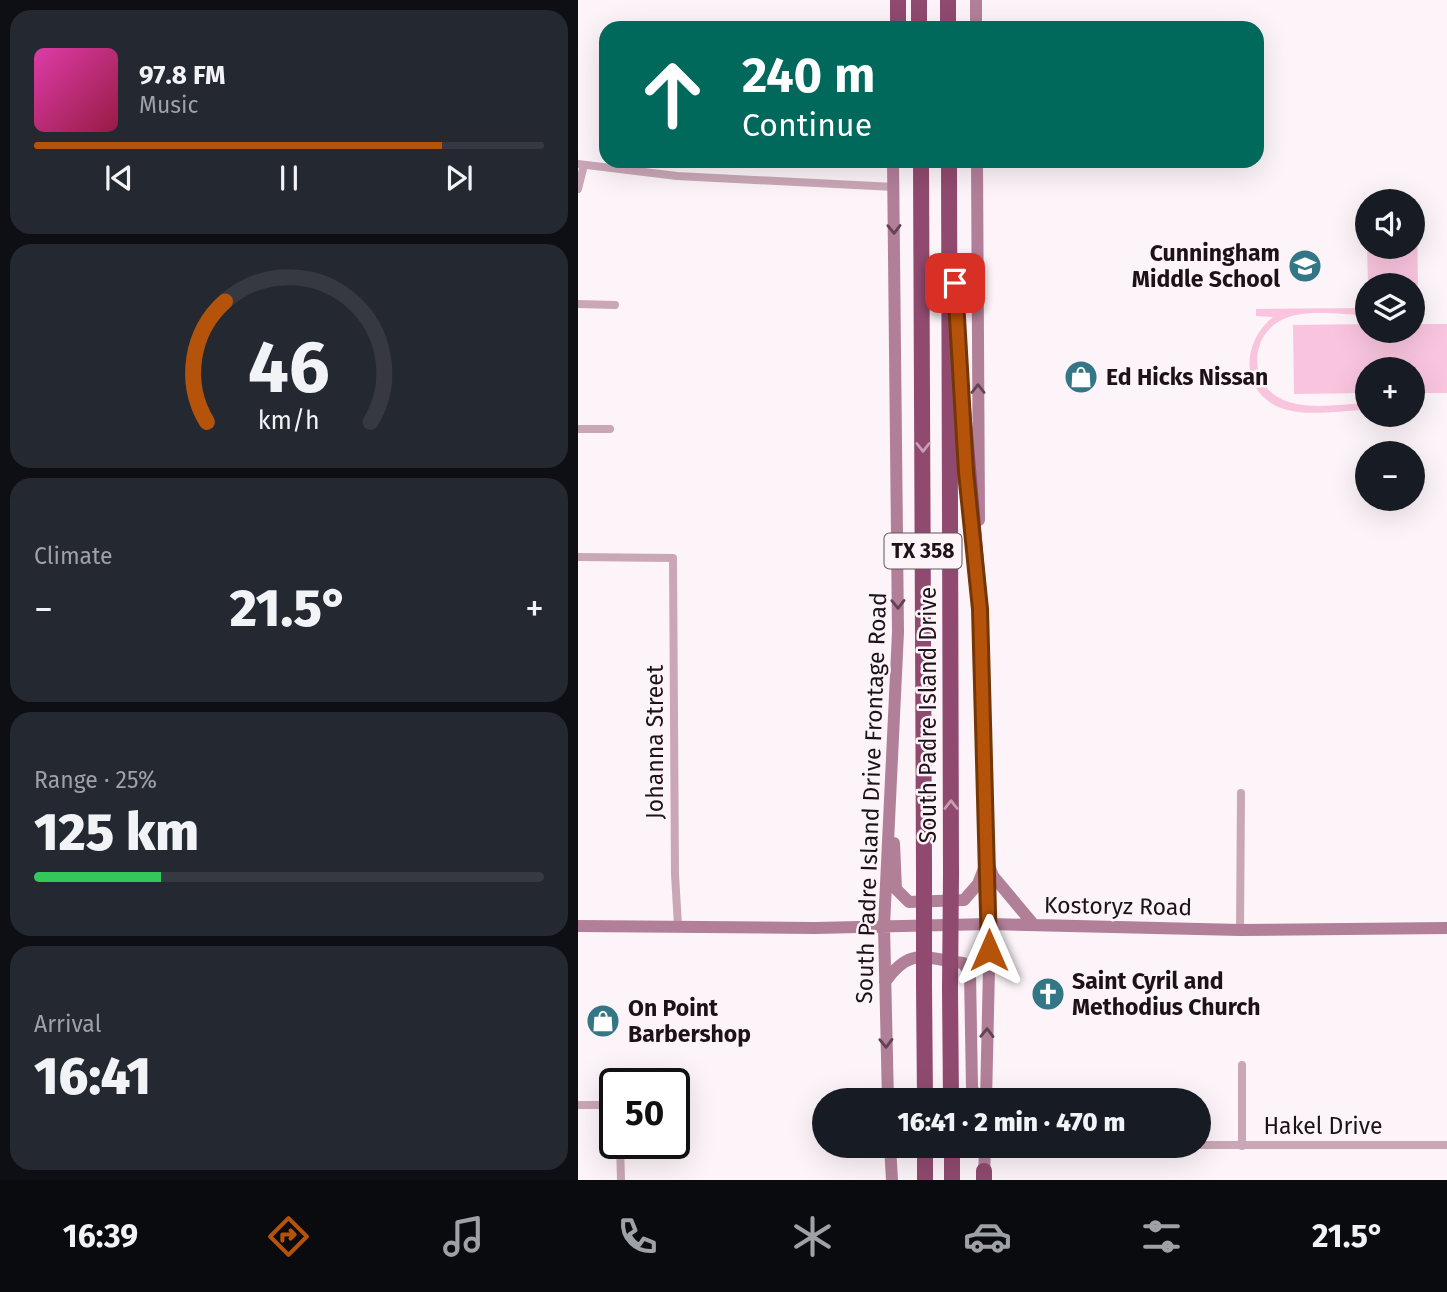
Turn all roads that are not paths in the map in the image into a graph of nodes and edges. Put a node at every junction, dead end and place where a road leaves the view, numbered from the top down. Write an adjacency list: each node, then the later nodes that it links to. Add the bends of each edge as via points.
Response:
1 (891, 0): 6 (main road)
2 (898, 0): 7 (highway)
3 (919, 0): 8 (highway)
4 (948, 0): 9 (highway)
5 (976, 0): 10 (main road)
6 (891, 21)
7 (898, 21)
8 (919, 21)
9 (948, 21)
10 (976, 21)
11 (581, 165): 12 (street); 19 (street)
12 (599, 167)
13 (607, 168): 18 (street)
14 (893, 168): 18 (main road, South Padre Island Drive Frontage Road)
15 (921, 168): 40 (highway, South Padre Island Drive / TX 358, one-way to 40, bridge)
16 (949, 168): 20 (highway, South Padre Island Drive / TX 358)
17 (977, 168): 26 (main road, one-way to 17)
18 (894, 187): 27 (main road, South Padre Island Drive Frontage Road, one-way to 27, via 898,634)
19 (578, 189)
20 (950, 201): 26 (highway, via 966,472); 41 (highway, South Padre Island Drive / TX 358, one-way to 20, bridge)
21 (578, 304): 22 (street)
22 (615, 305)
23 (578, 429): 24 (street)
24 (610, 429)
25 (578, 557): 33 (street, Johanna Street, via 673,558)
26 (980, 609): 29 (main road)
27 (890, 755): 29 (main road, via 896,889 909,902 964,900 978,884); 34 (main road, South Padre Island Drive Frontage Road)
28 (1241, 793): 36 (street)
29 (988, 861): 30 (main road); 31 (main road, via 993,876)
30 (990, 924): 31 (main road, Kostoryz Road); 34 (main road, Kostoryz Road); 43 (main road, one-way to 30)
31 (1034, 925): 36 (main road, Kostoryz Road)
32 (578, 926): 33 (main road, Kostoryz Road)
33 (678, 926): 34 (main road, Kostoryz Road)
34 (884, 926): 37 (main road, South Padre Island Drive Frontage Road)
35 (1448, 928): 36 (main road, Kostoryz Road)
36 (1240, 930)
37 (885, 982): 39 (main road, South Padre Island Drive Frontage Road, one-way to 39); 42 (main road, via 899,962 914,957 963,963 970,973)
38 (1242, 1065): 47 (street)
39 (888, 1088)
40 (925, 1088)
41 (951, 1088)
42 (972, 1088)
43 (986, 1088)
44 (578, 1105): 45 (street)
45 (599, 1105)
46 (1211, 1145): 47 (street, Hakel Drive)
47 (1242, 1146): 48 (street, Hakel Drive)
48 (1448, 1146)
49 (890, 1158): 56 (main road)
50 (925, 1158): 57 (highway)
51 (952, 1158): 58 (highway)
52 (985, 1158): 54 (main road)
53 (620, 1159): 55 (street)
54 (984, 1177)
55 (621, 1180)
56 (891, 1180)
57 (925, 1180)
58 (952, 1180)

